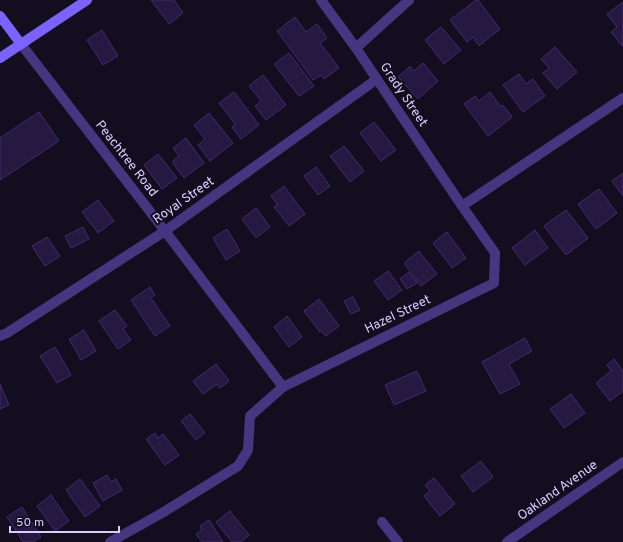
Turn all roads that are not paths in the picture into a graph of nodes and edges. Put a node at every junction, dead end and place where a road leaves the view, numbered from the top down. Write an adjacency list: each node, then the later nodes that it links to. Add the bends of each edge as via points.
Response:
1 (87, 0): 5 (street)
2 (321, 0): 6 (street, Grady Street)
3 (409, 0): 6 (street)
4 (0, 16): 5 (street)
5 (21, 44): 7 (street); 11 (street, Peachtree Road)
6 (356, 48): 8 (street, Grady Street)
7 (0, 58)
8 (377, 79): 10 (street, Grady Street); 11 (street, Royal Street)
9 (623, 98): 10 (street)
10 (462, 206): 13 (street, Hazel Street, via 495,253 494,283)
11 (165, 231): 12 (street, Royal Street); 13 (street, Peachtree Road)
12 (0, 336)
13 (283, 387): 16 (street, Hazel Street, via 250,416 248,450 238,466)
14 (623, 462): 18 (street, Oakland Avenue)
15 (382, 522): 17 (street)
16 (110, 542)
17 (398, 542)
18 (507, 542)

